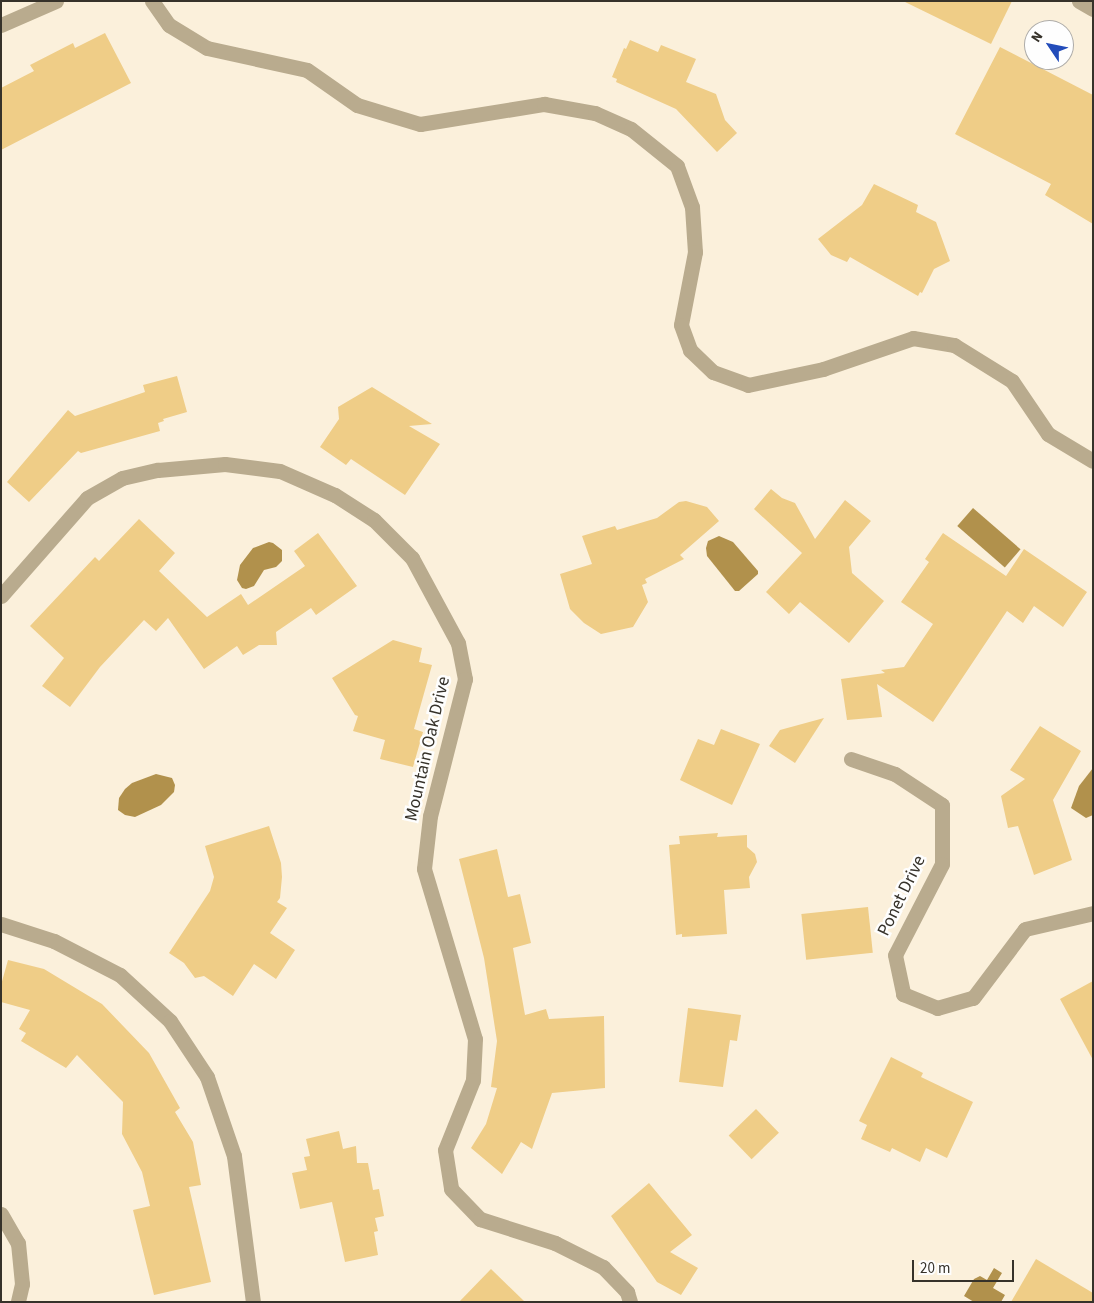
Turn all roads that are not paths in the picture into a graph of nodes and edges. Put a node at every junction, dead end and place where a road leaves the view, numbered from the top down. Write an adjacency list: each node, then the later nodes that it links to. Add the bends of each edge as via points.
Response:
1 (56, 1): 5 (street)
2 (152, 1): 6 (street, via 169,25 207,48 307,70 357,105 420,124 544,104 595,113 631,129 677,166 692,207 694,252 681,325 690,350 713,372 748,384 823,369 913,338 954,346 1012,381 1048,434)
3 (1079, 1): 4 (street)
4 (1093, 9)
5 (1, 25)
6 (1093, 461)
7 (1, 596): 14 (street, Mountain Oak Drive, via 87,498 122,478 158,470 216,464 280,472 334,494 374,520 412,558 458,642 465,679 430,816 424,869 475,1038 473,1080 445,1150 451,1189 480,1219 555,1243 603,1267 627,1292)
8 (851, 759): 9 (street, Ponet Drive, via 896,774 942,805 942,864 895,955 902,994 937,1008 973,998 1024,929)
9 (1093, 913)
10 (1, 924): 13 (street, via 54,941 120,975 170,1021 207,1077 234,1156)
11 (1, 1214): 12 (street, via 18,1243 22,1284)
12 (18, 1302)
13 (253, 1302)
14 (630, 1302)

